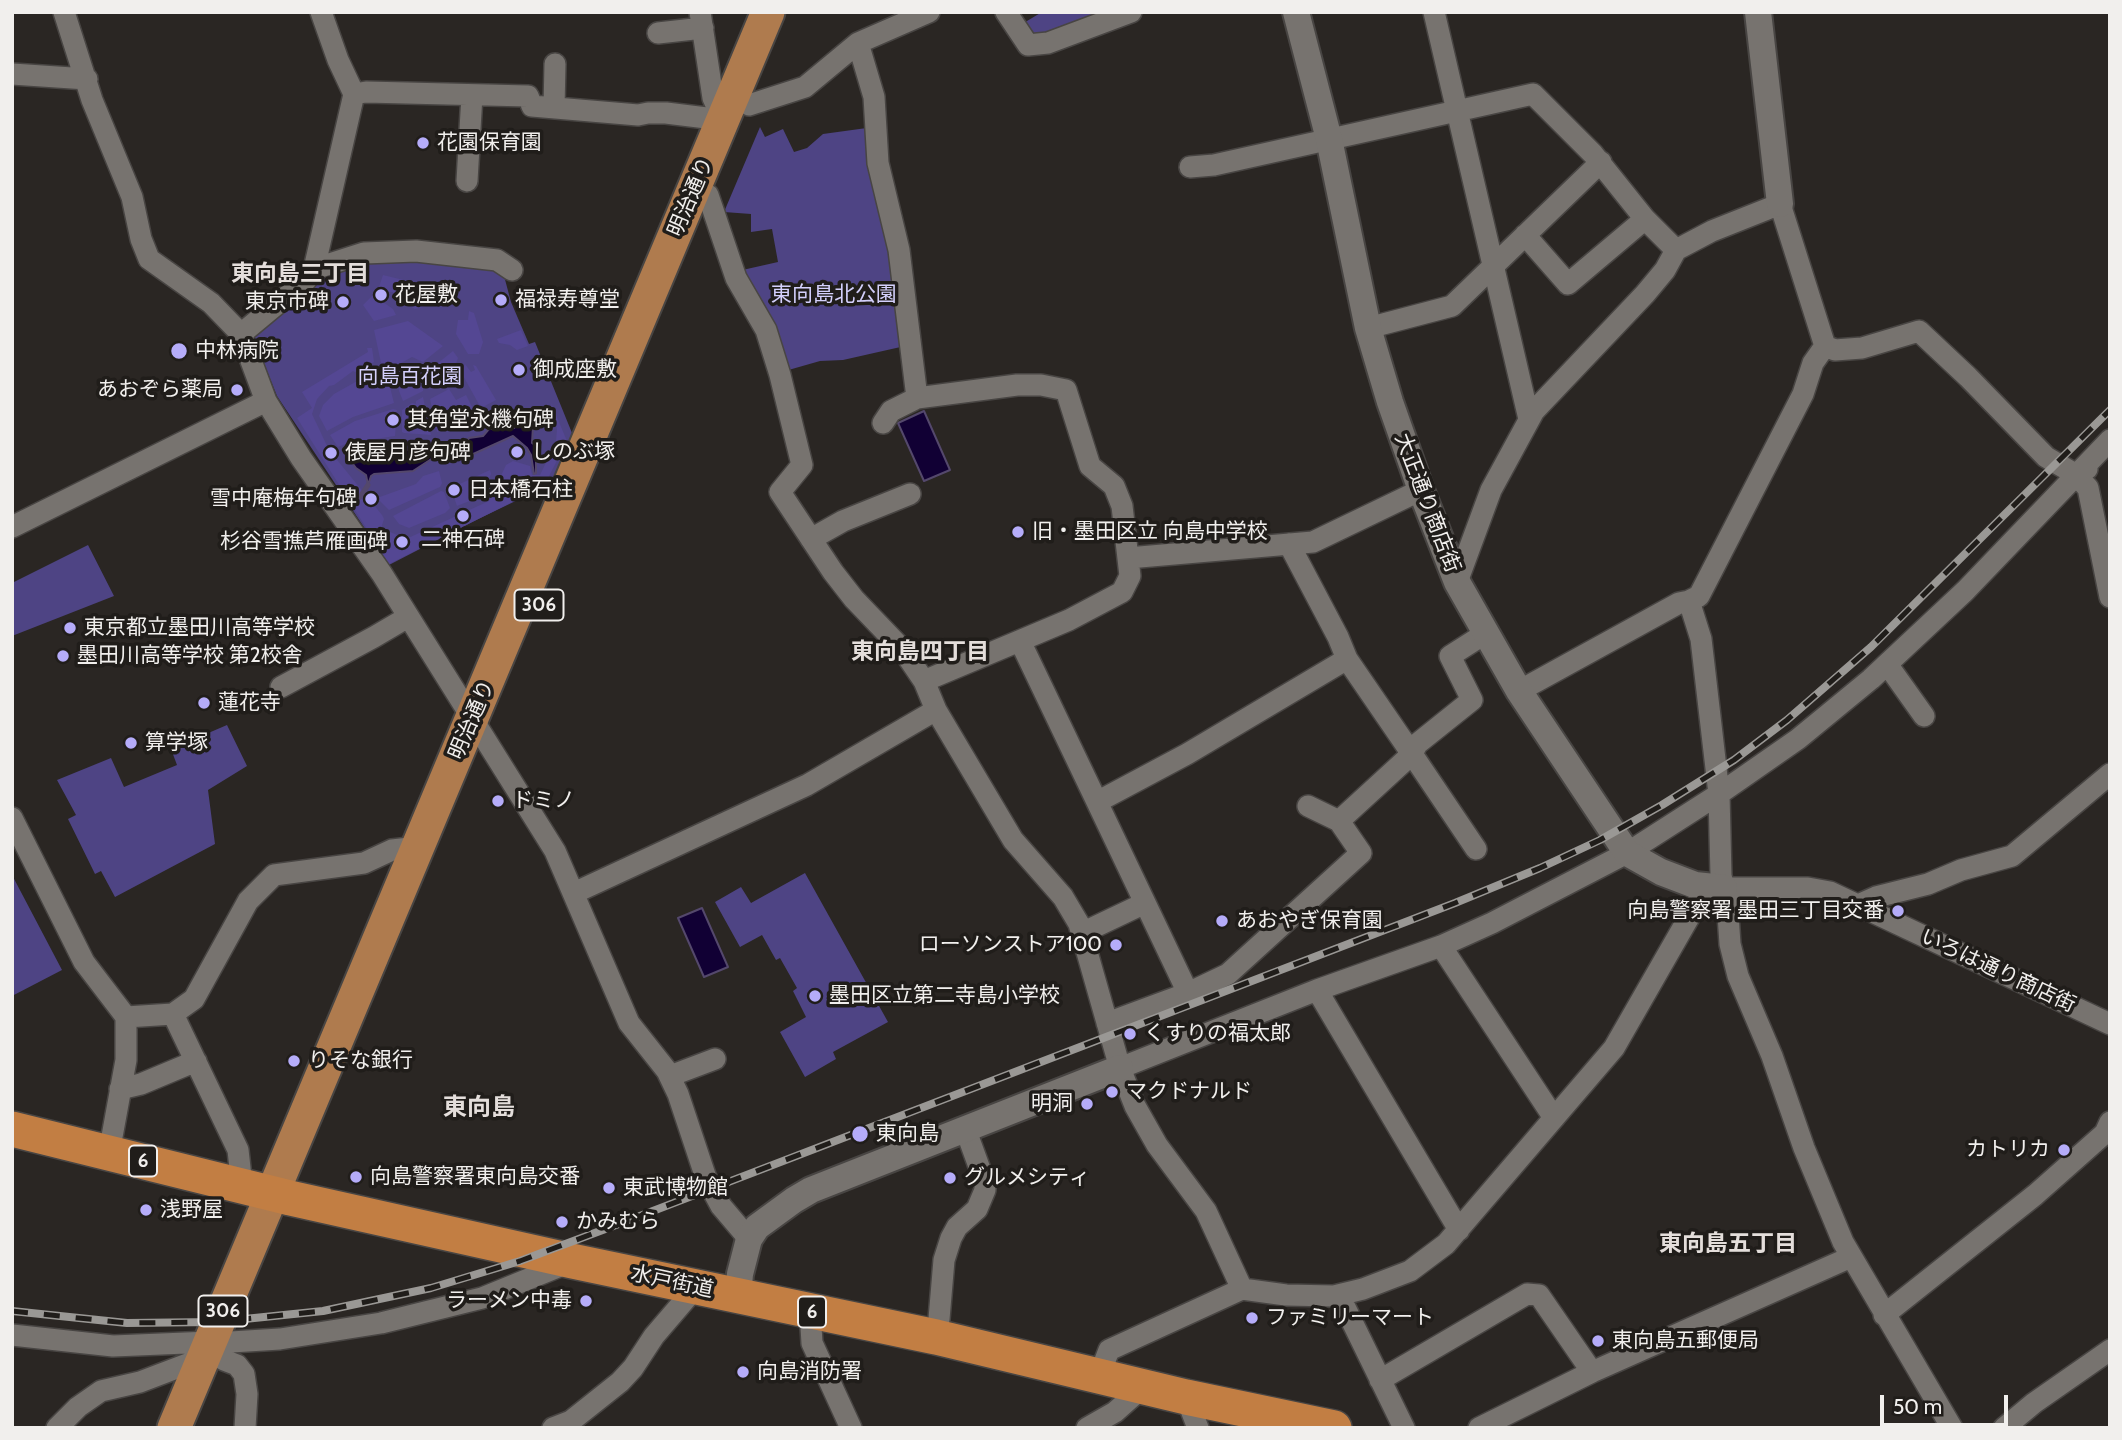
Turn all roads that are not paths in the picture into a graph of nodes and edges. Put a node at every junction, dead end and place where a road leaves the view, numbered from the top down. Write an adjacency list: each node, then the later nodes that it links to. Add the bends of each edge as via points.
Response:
1 (64, 12): 16 (street)
2 (321, 12): 17 (street)
3 (768, 12): 21 (main road, 明治通り / 306)
4 (789, 12): 21 (main road, 明治通り / 306)
5 (929, 12): 13 (street)
6 (1006, 12): 7 (street, via 1028,45 1048,43)
7 (1131, 12)
8 (1296, 12): 22 (street, 大正通り商店街)
9 (1434, 12): 20 (street)
10 (1758, 12): 27 (street)
11 (701, 20): 12 (street); 21 (street, via 713,98)
12 (658, 33)
13 (858, 43): 21 (street, via 805,87); 37 (street, via 874,97 878,163 899,250)
14 (555, 64): 19 (street)
15 (12, 74): 16 (street)
16 (87, 79): 35 (street, via 132,197 149,259 211,303)
17 (354, 94): 18 (street); 32 (street)
18 (472, 95): 19 (street, via 528,96 532,106); 25 (street)
19 (554, 107): 21 (street, via 638,116)
20 (1457, 111): 22 (street); 23 (street, via 1533,94); 31 (street)
21 (736, 113): 26 (main road, 明治通り / 306); 63 (main road, 明治通り / 306)
22 (1329, 139): 24 (street); 34 (street, 大正通り商店街)
23 (1601, 162): 28 (street); 29 (street)
24 (1190, 167)
25 (467, 181)
26 (708, 195): 47 (street, via 736,278 766,330 780,374 802,464 780,492); 63 (main road, 明治通り / 306)
27 (1780, 204): 30 (street); 36 (street)
28 (1645, 219): 29 (street, via 1569,284); 30 (street)
29 (1525, 235): 31 (street)
30 (1676, 250): 39 (street, via 1645,294)
31 (1494, 266): 34 (street, via 1452,306); 39 (street)
32 (314, 269): 33 (street, via 364,253 415,251 497,260); 35 (street)
33 (512, 270)
34 (1368, 328): 44 (street, 大正通り商店街)
35 (241, 334): 38 (street)
36 (1825, 346): 43 (street, via 1862,348 1919,331 2046,457); 52 (street, via 1699,596)
37 (917, 398): 40 (street, via 891,411); 49 (street, via 1017,385 1066,390 1090,466 1114,486 1122,506)
38 (266, 401): 46 (street); 53 (street)
39 (1529, 419): 50 (street, via 1491,490)
40 (883, 423)
41 (2110, 440): 43 (street)
42 (2110, 459): 43 (street)
43 (2075, 474): 51 (street, via 2088,488); 57 (street, via 1965,591)
44 (1421, 490): 48 (street, via 1313,542); 50 (street, 大正通り商店街)
45 (910, 494): 47 (street)
46 (12, 527)
47 (811, 539): 58 (street)
48 (1289, 544): 49 (street); 56 (street)
49 (1128, 558): 55 (street, via 1130,576 1122,592)
50 (1457, 582): 54 (street, 大正通り商店街)
51 (2110, 597)
52 (1689, 601): 60 (street); 66 (street, via 1701,639)
53 (408, 617): 59 (street); 63 (street)
54 (1486, 633): 60 (street, 大正通り商店街); 64 (street, via 1450,656 1472,700 1417,744)
55 (1020, 641): 58 (street); 67 (street)
56 (1347, 659): 64 (street); 67 (street)
57 (1887, 664): 62 (street); 66 (street, via 1798,739)
58 (924, 681): 61 (street)
59 (281, 687)
60 (1519, 691): 73 (street, 大正通り商店街)
61 (936, 710): 75 (street, via 807,785); 78 (street, via 1013,839 1063,897)
62 (1924, 716)
63 (477, 728): 71 (main road, 明治通り / 306); 75 (street, via 555,851); 96 (main road, 明治通り / 306, via 312,1143)
64 (1412, 754): 70 (street); 72 (street)
65 (2110, 774): 77 (street, via 2012,856)
66 (1719, 794): 73 (street); 74 (street, via 1721,876)
67 (1097, 802): 76 (street)
68 (1308, 806): 70 (street)
69 (12, 818): 83 (street, via 84,962)
70 (1339, 821): 81 (street, via 1361,853 1228,974)
71 (419, 846): 82 (street, via 392,850 364,863 274,876 248,901 194,999); 96 (main road, 明治通り / 306)
72 (1476, 849)
73 (1627, 853): 74 (street, 大正通り商店街, via 1661,872); 79 (street)
74 (1714, 887): 77 (street, いろは通り商店街, via 1808,888); 91 (street, via 1700,898 1614,1048); 99 (street, via 1727,900 1738,976 1827,1207)
75 (574, 893): 89 (street, via 628,1023)
76 (1145, 903): 78 (street); 81 (street)
77 (1858, 905): 85 (street, いろは通り商店街)
78 (1082, 933): 84 (street)
79 (1441, 946): 80 (street); 91 (street)
80 (1317, 990): 88 (street); 97 (street)
81 (1188, 993): 84 (street)
82 (173, 1014): 83 (street); 87 (street)
83 (126, 1017): 90 (street, via 126,1060)
84 (1107, 1023): 88 (street)
85 (2110, 1024)
86 (715, 1059): 89 (street)
87 (196, 1061): 90 (street); 96 (street, via 238,1150)
88 (1119, 1068): 92 (street); 102 (street, via 1145,1128 1206,1211)
89 (670, 1076): 98 (street, via 706,1178 721,1206)
90 (120, 1089): 95 (street)
91 (1554, 1118): 97 (street)
92 (965, 1128): 98 (street, via 811,1190 757,1227); 108 (street, via 985,1191 977,1209 951,1238 944,1259)
93 (12, 1129): 95 (highway, 水戸街道 / 6)
94 (2108, 1131): 106 (street)
95 (108, 1153): 96 (highway, 水戸街道 / 6)
96 (268, 1193): 100 (highway, 水戸街道 / 6); 109 (main road, 明治通り / 306)
97 (1460, 1230): 103 (street, via 1410,1271)
98 (749, 1239): 104 (street)
99 (1851, 1257): 106 (street); 111 (street)
100 (572, 1261): 101 (highway, 水戸街道 / 6); 109 (street, via 482,1298 381,1323)
101 (696, 1287): 104 (highway, 水戸街道 / 6); 120 (street, via 620,1382 571,1421)
102 (1242, 1289): 103 (street); 112 (street, via 1109,1350)
103 (1339, 1295): 113 (street)
104 (738, 1296): 105 (highway, 水戸街道 / 6)
105 (810, 1311): 108 (highway, 水戸街道 / 6); 121 (street, via 813,1343)
106 (1884, 1315): 126 (street)
107 (12, 1335): 109 (street, via 113,1346)
108 (936, 1338): 112 (highway, 水戸街道 / 6)
109 (217, 1350): 116 (street, via 140,1382 101,1391); 117 (main road, 明治通り / 306); 118 (main road, 明治通り / 306); 119 (street, via 244,1374)
110 (2110, 1350): 127 (street)
111 (1592, 1372): 113 (street, via 1539,1295 1527,1294); 125 (street)
112 (1099, 1376): 114 (highway, 水戸街道 / 6)
113 (1380, 1380): 124 (street)
114 (1143, 1387): 115 (highway, 水戸街道 / 6); 122 (street, via 1115,1412)
115 (1192, 1413): 123 (highway, 水戸街道 / 6)
116 (57, 1428)
117 (174, 1428)
118 (195, 1428)
119 (245, 1428)
120 (553, 1428)
121 (851, 1428)
122 (1087, 1428)
123 (1334, 1428)
124 (1404, 1428)
125 (1479, 1428)
126 (1952, 1428)
127 (2004, 1428)

